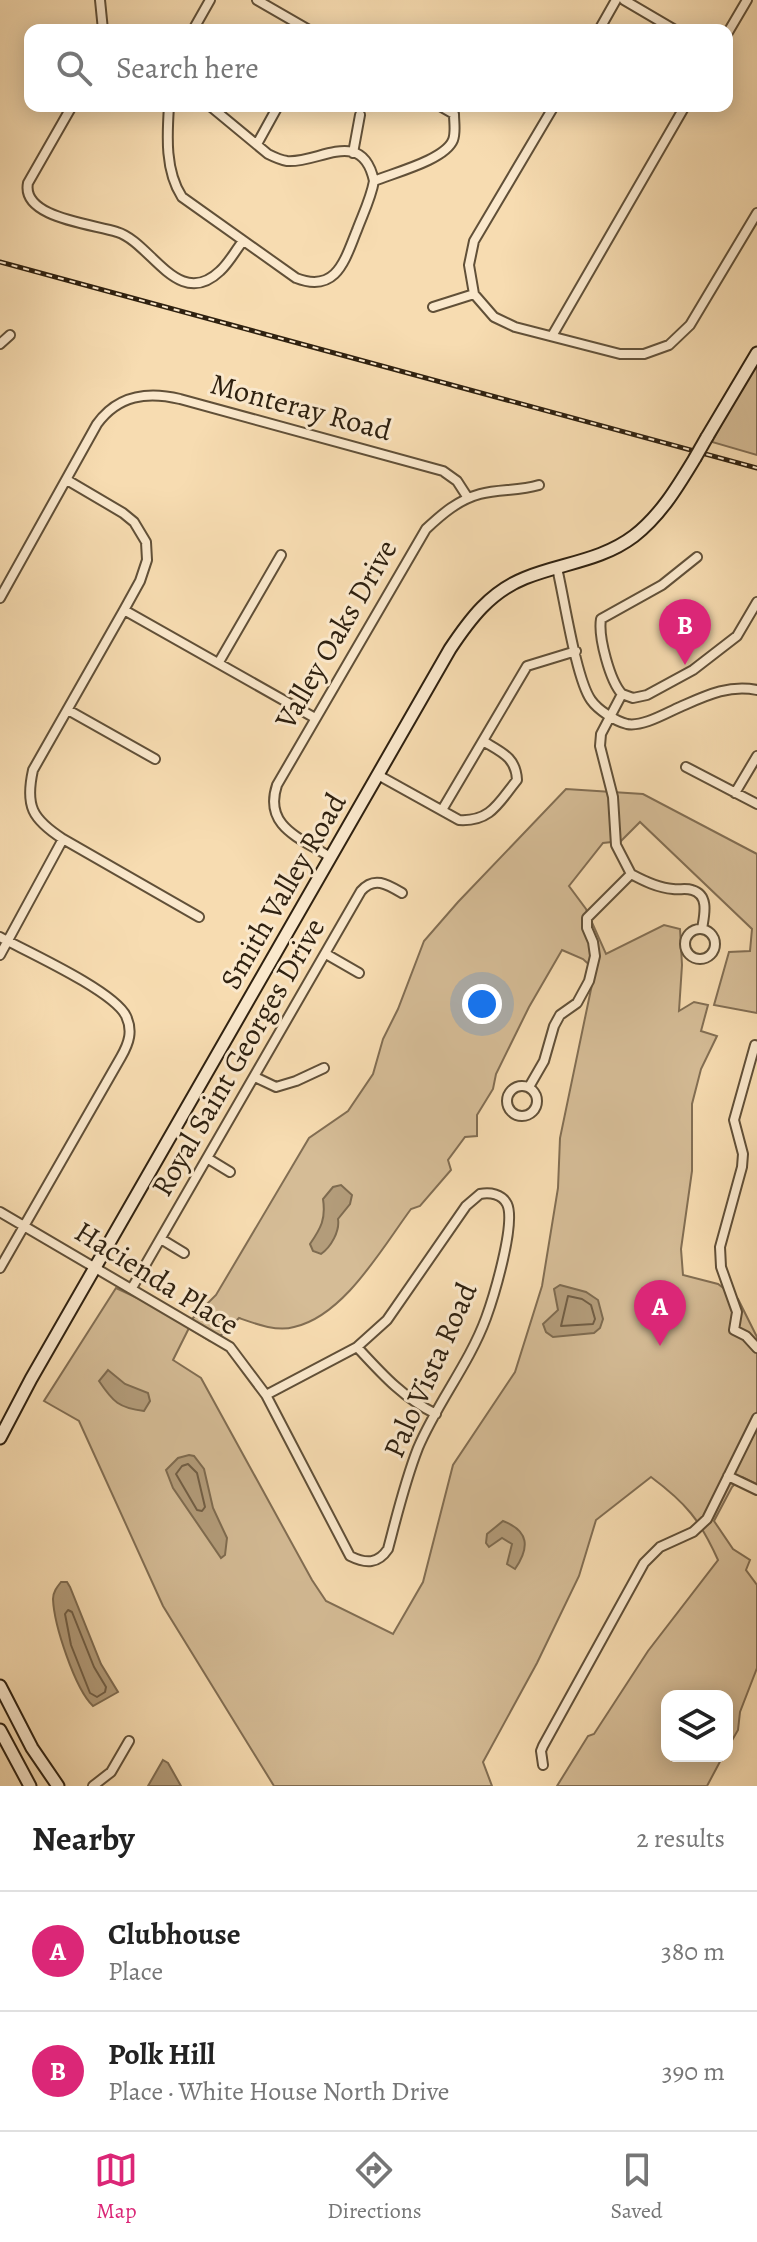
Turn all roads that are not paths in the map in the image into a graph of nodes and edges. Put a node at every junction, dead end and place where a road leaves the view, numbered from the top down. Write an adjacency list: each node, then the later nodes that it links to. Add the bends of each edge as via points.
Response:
1 (100, 0): 7 (street)
2 (210, 0): 8 (street)
3 (257, 0): 9 (street)
4 (616, 0): 10 (street)
5 (624, 0): 11 (street)
6 (747, 0): 12 (street)
7 (102, 24)
8 (196, 24)
9 (299, 24)
10 (602, 24)
11 (665, 24)
12 (733, 24)
13 (69, 112): 25 (street, via 28,183 28,195 38,209 128,236 183,282 215,275)
14 (169, 112): 25 (street, via 176,188 189,204)
15 (217, 112): 21 (street)
16 (275, 112): 21 (street)
17 (450, 112): 23 (street, via 455,133 449,146)
18 (550, 112): 26 (street, via 474,241 469,265)
19 (682, 112): 29 (street)
20 (360, 115): 22 (street)
21 (257, 144): 22 (street, via 288,161 338,150)
22 (353, 153): 23 (street, via 368,165)
23 (374, 181): 25 (street, via 342,267 320,282 296,278)
24 (757, 213): 29 (street, via 690,325 669,345 644,354 620,354)
25 (243, 241)
26 (474, 294): 27 (street); 29 (street, via 505,324)
27 (433, 307)
28 (10, 335): 30 (street)
29 (552, 336)
30 (0, 344)
31 (757, 353): 37 (main road, Smith Valley Road, bridge, via 668,501 634,536 593,558)
32 (67, 480): 34 (street, Monteray Road, via 97,424 112,409 140,394 163,395 443,471); 38 (street); 40 (street, via 123,513 146,542 144,572)
33 (539, 485): 34 (street, Valley Oaks Drive)
34 (468, 498): 47 (street, Valley Oaks Drive, via 446,510 419,539)
35 (281, 555): 42 (street)
36 (697, 557): 44 (street, via 662,585 601,619 601,638)
37 (557, 568): 41 (street); 52 (main road, Smith Valley Road, via 512,584 470,620)
38 (0, 598)
39 (757, 602): 44 (street, via 737,636 693,670 647,695)
40 (124, 610): 42 (street); 45 (street)
41 (576, 651): 46 (street, via 592,701); 48 (street, via 527,666)
42 (219, 662): 47 (street)
43 (757, 690): 46 (street, via 716,691 629,725)
44 (622, 694): 46 (street)
45 (68, 710): 50 (street); 56 (street, via 33,770 28,792 43,826)
46 (609, 715): 58 (street, via 600,746 613,797 616,845)
47 (315, 718): 57 (street, Valley Oaks Drive, via 277,785 274,811 281,825)
48 (483, 741): 55 (street); 55 (street, via 512,758 517,780 487,816 475,821 459,820)
49 (757, 756): 53 (street)
50 (155, 759)
51 (686, 767): 53 (street)
52 (378, 775): 55 (street); 57 (main road, Smith Valley Road)
53 (735, 793): 54 (street)
54 (757, 804)
55 (442, 810)
56 (63, 839): 60 (street); 62 (street)
57 (330, 857): 76 (main road, Smith Valley Road)
58 (631, 874): 61 (street, via 650,884 694,890 705,909); 69 (street, via 587,918 595,956 589,981 577,1003 560,1015)
59 (402, 893): 63 (street, Royal Saint Georges Drive, via 380,882 366,886)
60 (199, 917)
61 (702, 929)
62 (4, 939): 64 (street); 73 (street, via 111,998 126,1016 130,1034)
63 (326, 954): 65 (street); 68 (street, Royal Saint Georges Drive)
64 (0, 955)
65 (359, 973)
66 (755, 1045): 80 (street, via 734,1120 742,1161 719,1255 737,1312 734,1330)
67 (324, 1068): 68 (street, via 276,1087)
68 (255, 1077): 70 (street, Royal Saint Georges Drive)
69 (529, 1087)
70 (207, 1158): 71 (street); 74 (street, Royal Saint Georges Drive)
71 (230, 1172)
72 (0, 1212): 73 (street, Hacienda Place)
73 (24, 1226): 76 (street, Hacienda Place); 77 (street)
74 (161, 1239): 75 (street); 78 (street, Royal Saint Georges Drive)
75 (184, 1253)
76 (96, 1267): 78 (street, Hacienda Place); 84 (main road, Smith Valley Road)
77 (0, 1268)
78 (132, 1288): 81 (street, Hacienda Place, via 230,1347)
79 (357, 1347): 81 (street); 82 (street, via 393,1386); 82 (street, Palo Vista Road, via 387,1320 466,1206 480,1194 495,1194 506,1202 510,1215 504,1259 487,1317)
80 (757, 1348)
81 (266, 1395): 87 (street, Hacienda Place, via 350,1556)
82 (436, 1414): 87 (street, Palo Vista Road, via 406,1482 388,1549)
83 (757, 1418): 85 (street)
84 (0, 1438)
85 (728, 1476): 86 (street); 92 (street, via 700,1528 660,1547 644,1563 543,1746)
86 (757, 1490)
87 (371, 1562)
88 (0, 1686): 89 (main road)
89 (5, 1708): 94 (main road)
90 (0, 1730): 93 (main road)
91 (129, 1741): 95 (street, via 111,1772)
92 (543, 1765)
93 (30, 1786)
94 (58, 1786)
95 (93, 1786)

